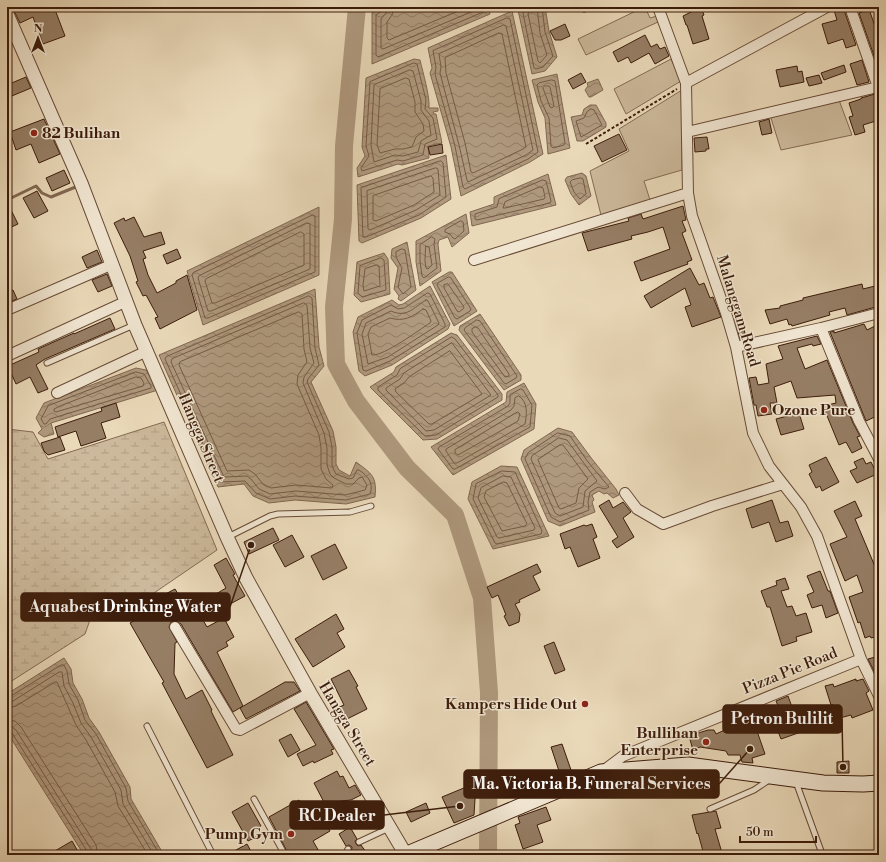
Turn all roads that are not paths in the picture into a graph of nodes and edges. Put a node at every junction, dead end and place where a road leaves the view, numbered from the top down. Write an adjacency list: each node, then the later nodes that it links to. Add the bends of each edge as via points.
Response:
1 (658, 7): 5 (street, Malanggam Road)
2 (827, 7): 5 (street)
3 (850, 7): 6 (street, via 878,87)
4 (7, 14): 9 (street, Hangga Street, via 81,183)
5 (686, 83): 6 (street, Malanggam Road)
6 (687, 132): 7 (street, Malanggam Road)
7 (688, 193): 8 (street); 15 (street, Malanggam Road, via 692,216)
8 (474, 260)
9 (113, 264): 10 (street, Hangga Street); 11 (street)
10 (127, 301): 13 (street, Hangga Street); 17 (street)
11 (7, 310)
12 (879, 313): 14 (street)
13 (135, 325): 16 (street, Hangga Street); 18 (lane)
14 (821, 328): 15 (street); 20 (street, via 858,421)
15 (736, 347): 21 (street, Malanggam Road, via 753,433 769,466)
16 (147, 351): 19 (street); 24 (street, Hangga Street)
17 (7, 356)
18 (47, 363)
19 (57, 393)
20 (879, 459)
21 (783, 484): 22 (street, via 663,524 637,509); 26 (street, Malanggam Road, via 801,507 817,536)
22 (625, 493)
23 (371, 506): 24 (lane, via 350,512 278,514)
24 (227, 538): 28 (street, Hangga Street, via 246,578)
25 (175, 627): 28 (street, via 236,729 240,730)
26 (861, 659): 27 (street, Malanggam Road); 30 (street, Pizza Pie Road, via 623,756)
27 (877, 689)
28 (310, 693): 36 (street, Hangga Street)
29 (147, 726): 40 (lane)
30 (601, 772): 31 (main road, via 688,765); 43 (main road)
31 (773, 777): 32 (main road); 35 (lane, via 754,790)
32 (794, 780): 33 (main road, via 822,783); 39 (lane)
33 (879, 783)
34 (254, 799): 41 (lane)
35 (710, 809)
36 (390, 827): 37 (lane); 43 (street, Hangga Street)
37 (360, 842)
38 (348, 849): 42 (lane)
39 (821, 851)
40 (213, 855)
41 (285, 855)
42 (345, 855)
43 (406, 855)

